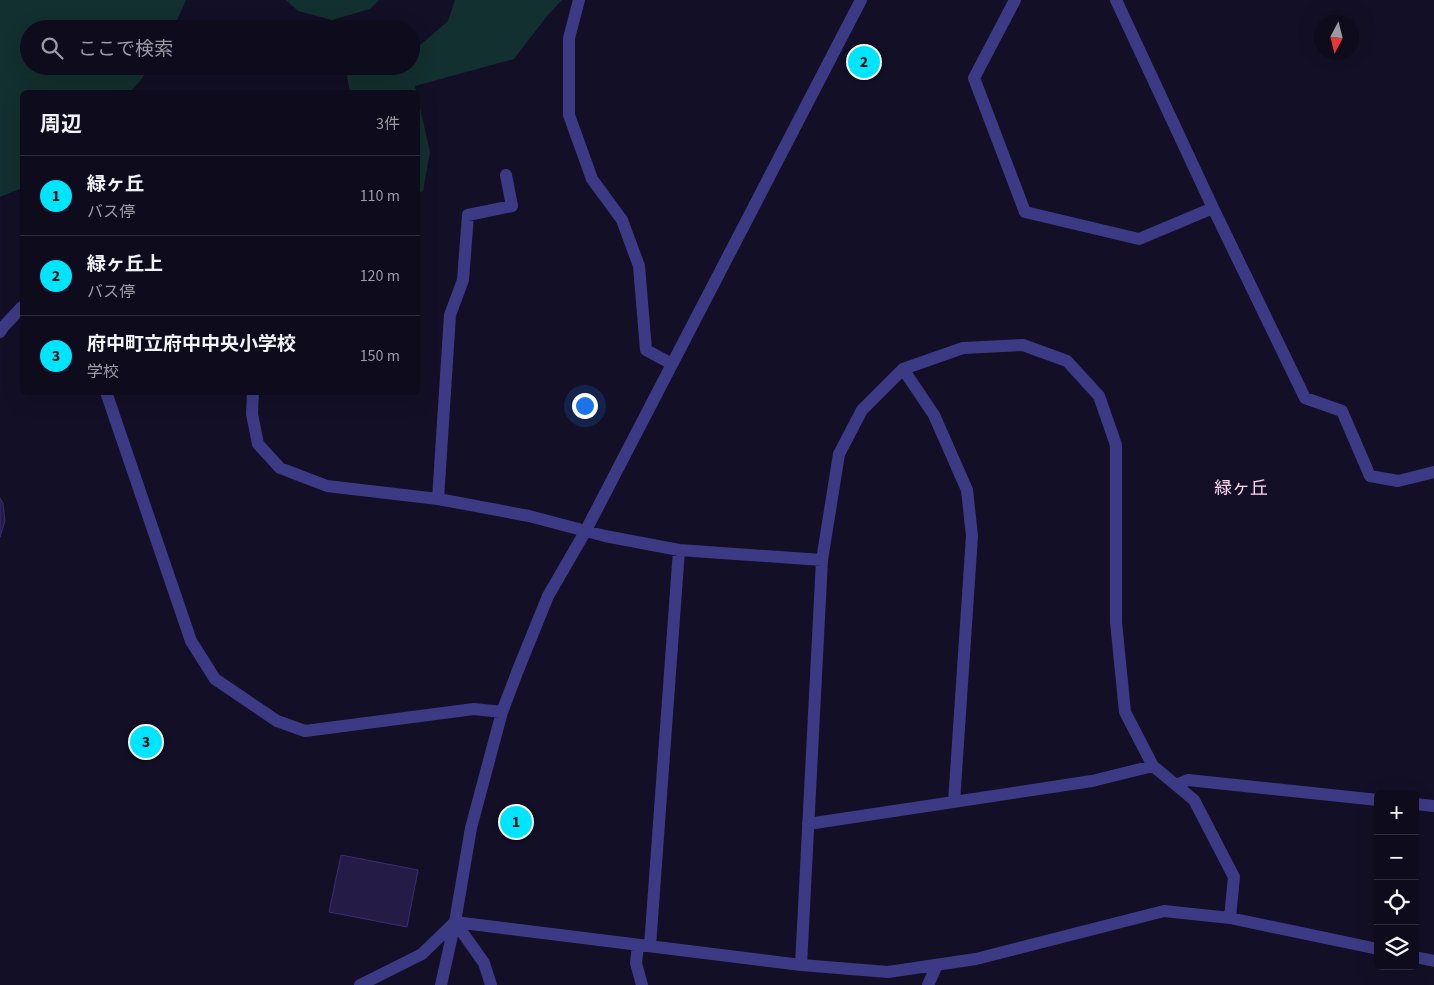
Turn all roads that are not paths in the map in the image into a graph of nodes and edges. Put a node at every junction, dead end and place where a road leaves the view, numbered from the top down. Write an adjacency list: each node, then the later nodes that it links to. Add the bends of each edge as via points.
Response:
1 (579, 0): 9 (street, via 569,38 569,115 592,179 622,220 639,266 646,350)
2 (861, 0): 9 (street)
3 (1015, 0): 6 (street, via 974,78 1026,212 1139,239)
4 (1116, 0): 6 (street)
5 (506, 175): 14 (street, via 512,206 468,216 463,280 450,314)
6 (1213, 208): 13 (street, via 1305,398 1342,411 1370,476 1398,481)
7 (20, 309): 8 (street)
8 (0, 332)
9 (672, 364): 15 (street)
10 (903, 369): 17 (street, via 862,410 839,454); 19 (street, via 963,348 1023,345 1067,361 1099,396 1116,445 1116,622 1125,712); 22 (street, via 934,415 967,490 972,536)
11 (107, 395): 18 (street, via 191,641 215,679 277,721 305,732 474,708)
12 (253, 395): 14 (street, via 252,414 258,444 280,468 327,486)
13 (1434, 472)
14 (438, 499): 15 (street, via 529,516)
15 (585, 532): 16 (street); 18 (street, via 548,596)
16 (679, 550): 17 (street); 28 (street)
17 (822, 560): 25 (street)
18 (502, 712): 27 (street, via 471,828)
19 (1153, 766): 20 (street); 22 (street, via 1092,781)
20 (1176, 785): 21 (street, via 1188,780); 26 (street, via 1194,800 1234,877)
21 (1374, 800)
22 (954, 802): 25 (street)
23 (1419, 804): 24 (street)
24 (1434, 806)
25 (808, 824): 32 (street)
26 (1230, 918): 29 (street); 33 (street, via 1164,911 976,959)
27 (455, 922): 28 (street); 34 (street, via 422,954); 35 (street); 36 (street, via 484,963)
28 (644, 945): 32 (street); 37 (street, via 636,963)
29 (1374, 948)
30 (1419, 958): 31 (street)
31 (1434, 960)
32 (801, 965): 33 (street, via 888,972)
33 (937, 965): 38 (street)
34 (360, 985)
35 (441, 985)
36 (491, 985)
37 (642, 985)
38 (928, 985)

